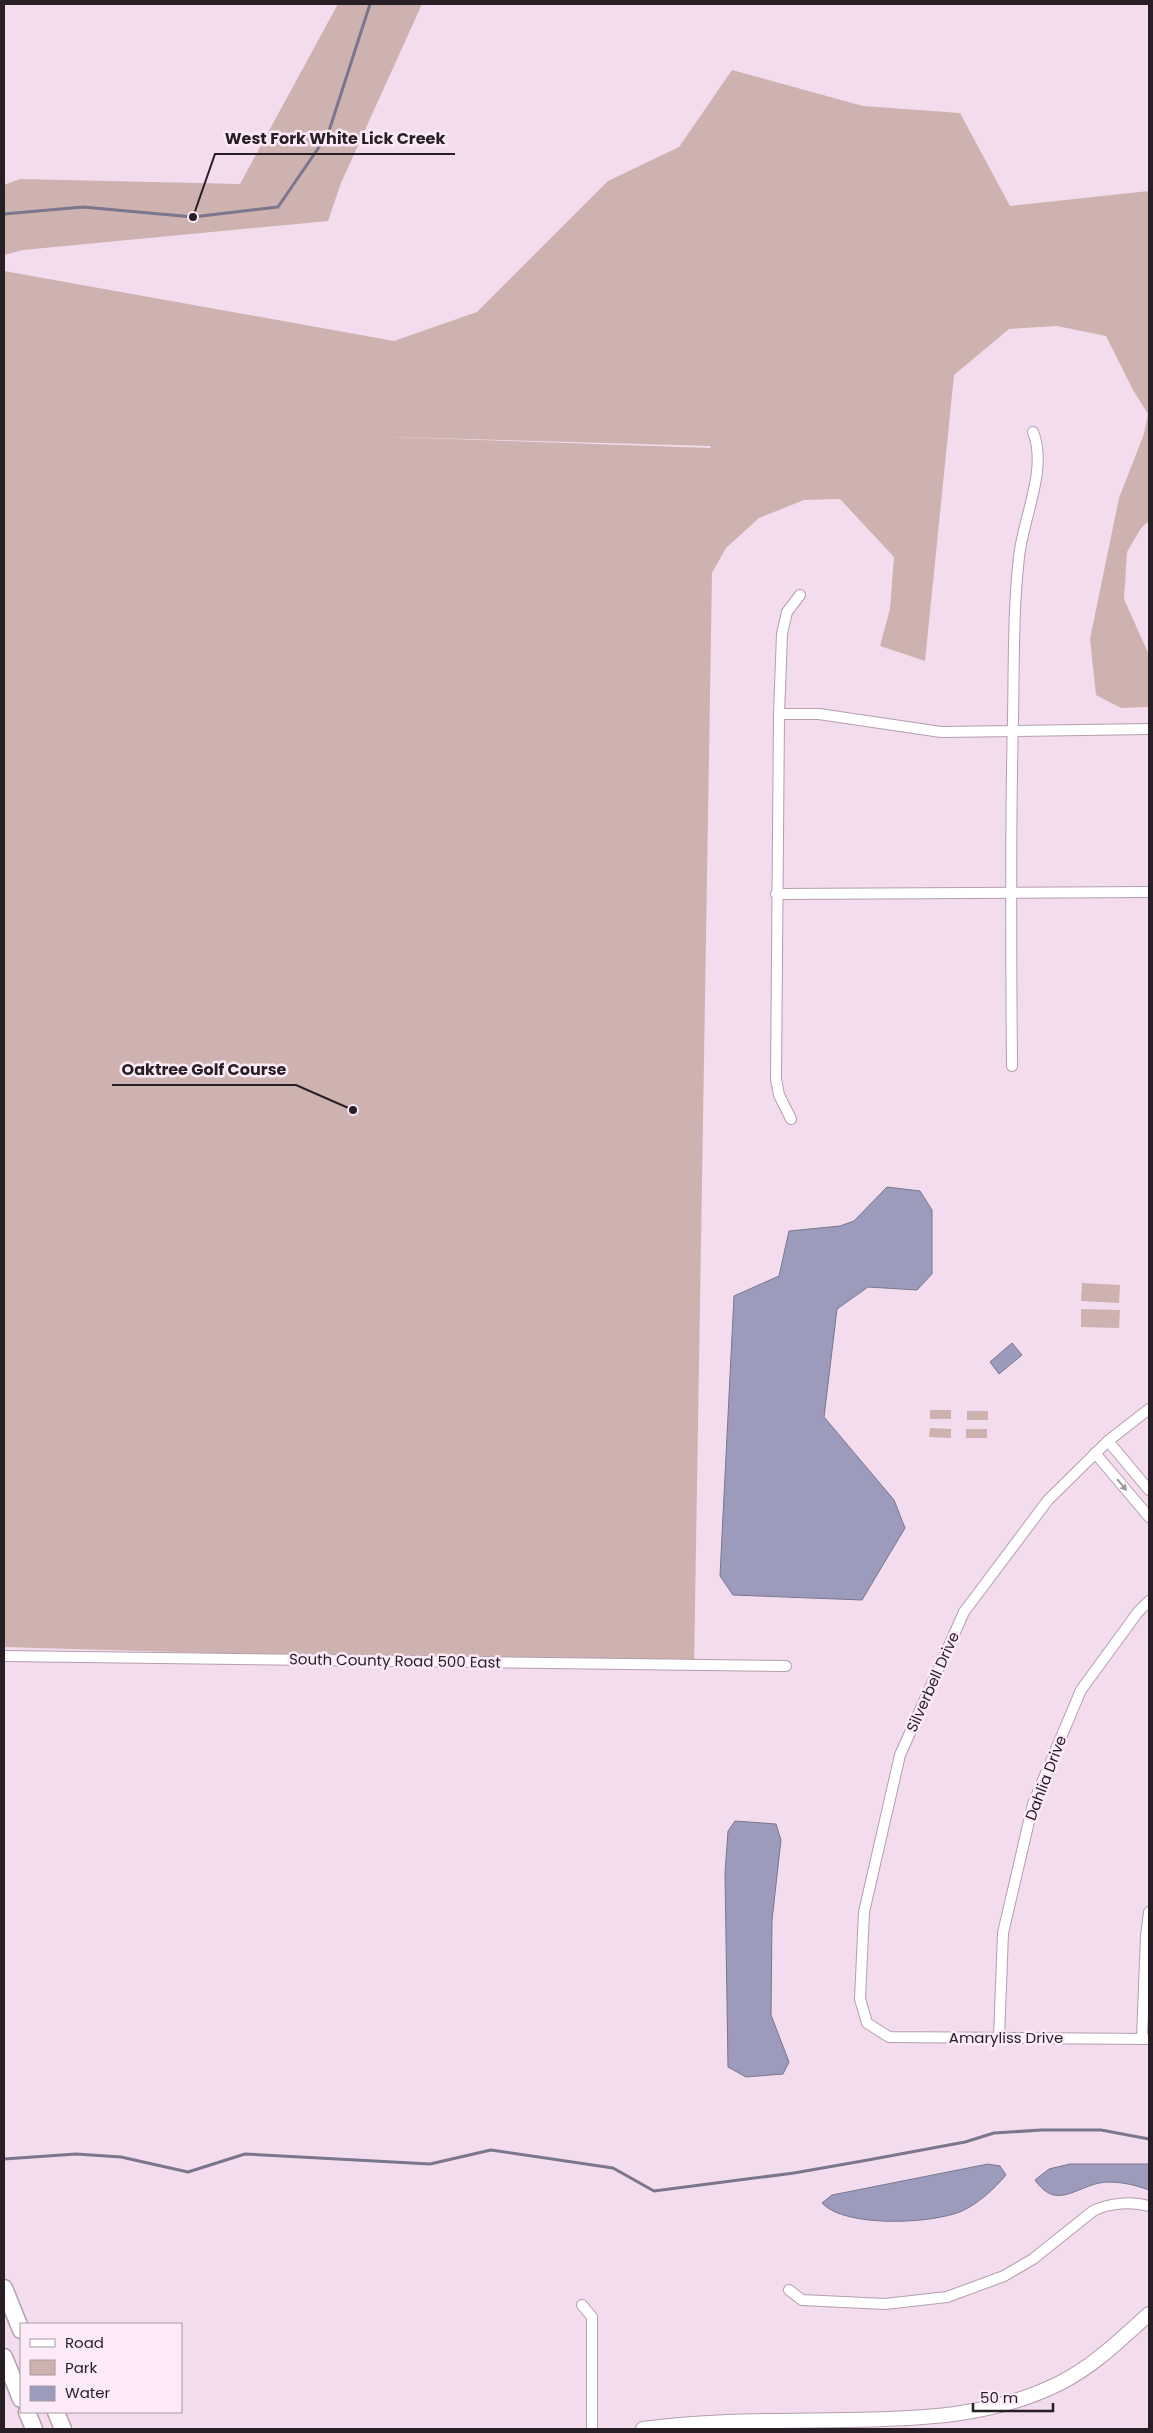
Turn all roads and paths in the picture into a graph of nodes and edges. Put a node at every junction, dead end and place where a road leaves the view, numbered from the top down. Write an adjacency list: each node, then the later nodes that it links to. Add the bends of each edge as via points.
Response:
1 (1033, 432): 5 (street, via 1038,445 1039,465 1017,570)
2 (800, 595): 3 (street, via 787,612 782,634)
3 (779, 714): 5 (street, via 819,714 941,732); 7 (street)
4 (1149, 729): 5 (street)
5 (1013, 731): 8 (street)
6 (1149, 892): 8 (street)
7 (776, 894): 8 (street); 10 (street, via 776,1079 779,1095)
8 (1011, 894): 9 (street)
9 (1012, 1066)
10 (791, 1119)
11 (1149, 1408): 12 (street, Silverbell Drive)
12 (1108, 1441): 13 (street, Silverbell Drive); 14 (street)
13 (1095, 1452): 15 (street, one-way to 15); 20 (street, Silverbell Drive, via 1048,1500 964,1612 900,1755 864,1912 860,1999)
14 (1149, 1490)
15 (1149, 1517)
16 (1149, 1601): 21 (street, Dahlia Drive, via 1082,1690 1032,1804 1003,1933)
17 (4, 1656): 18 (street, South County Road 500 East)
18 (786, 1666)
19 (1149, 1912): 22 (street)
20 (867, 2023): 21 (street, Amaryliss Drive, via 889,2037)
21 (999, 2038): 22 (street, Amaryliss Drive)
22 (1146, 2039)
23 (1136, 2202): 24 (street); 25 (street); 27 (street, via 1103,2206 1093,2211 1033,2259 1004,2276 947,2297 885,2304 802,2300)
24 (1149, 2206)
25 (1149, 2215)
26 (4, 2288): 30 (main road)
27 (789, 2290)
28 (582, 2305): 37 (street, via 592,2317)
29 (1149, 2314): 38 (street, via 1106,2354 1060,2383 982,2410 944,2417 897,2420 685,2424)
30 (20, 2328)
31 (4, 2357): 32 (main road)
32 (20, 2397)
33 (27, 2413): 35 (main road)
34 (56, 2413): 36 (main road)
35 (34, 2429)
36 (63, 2429)
37 (592, 2429)
38 (643, 2429)

